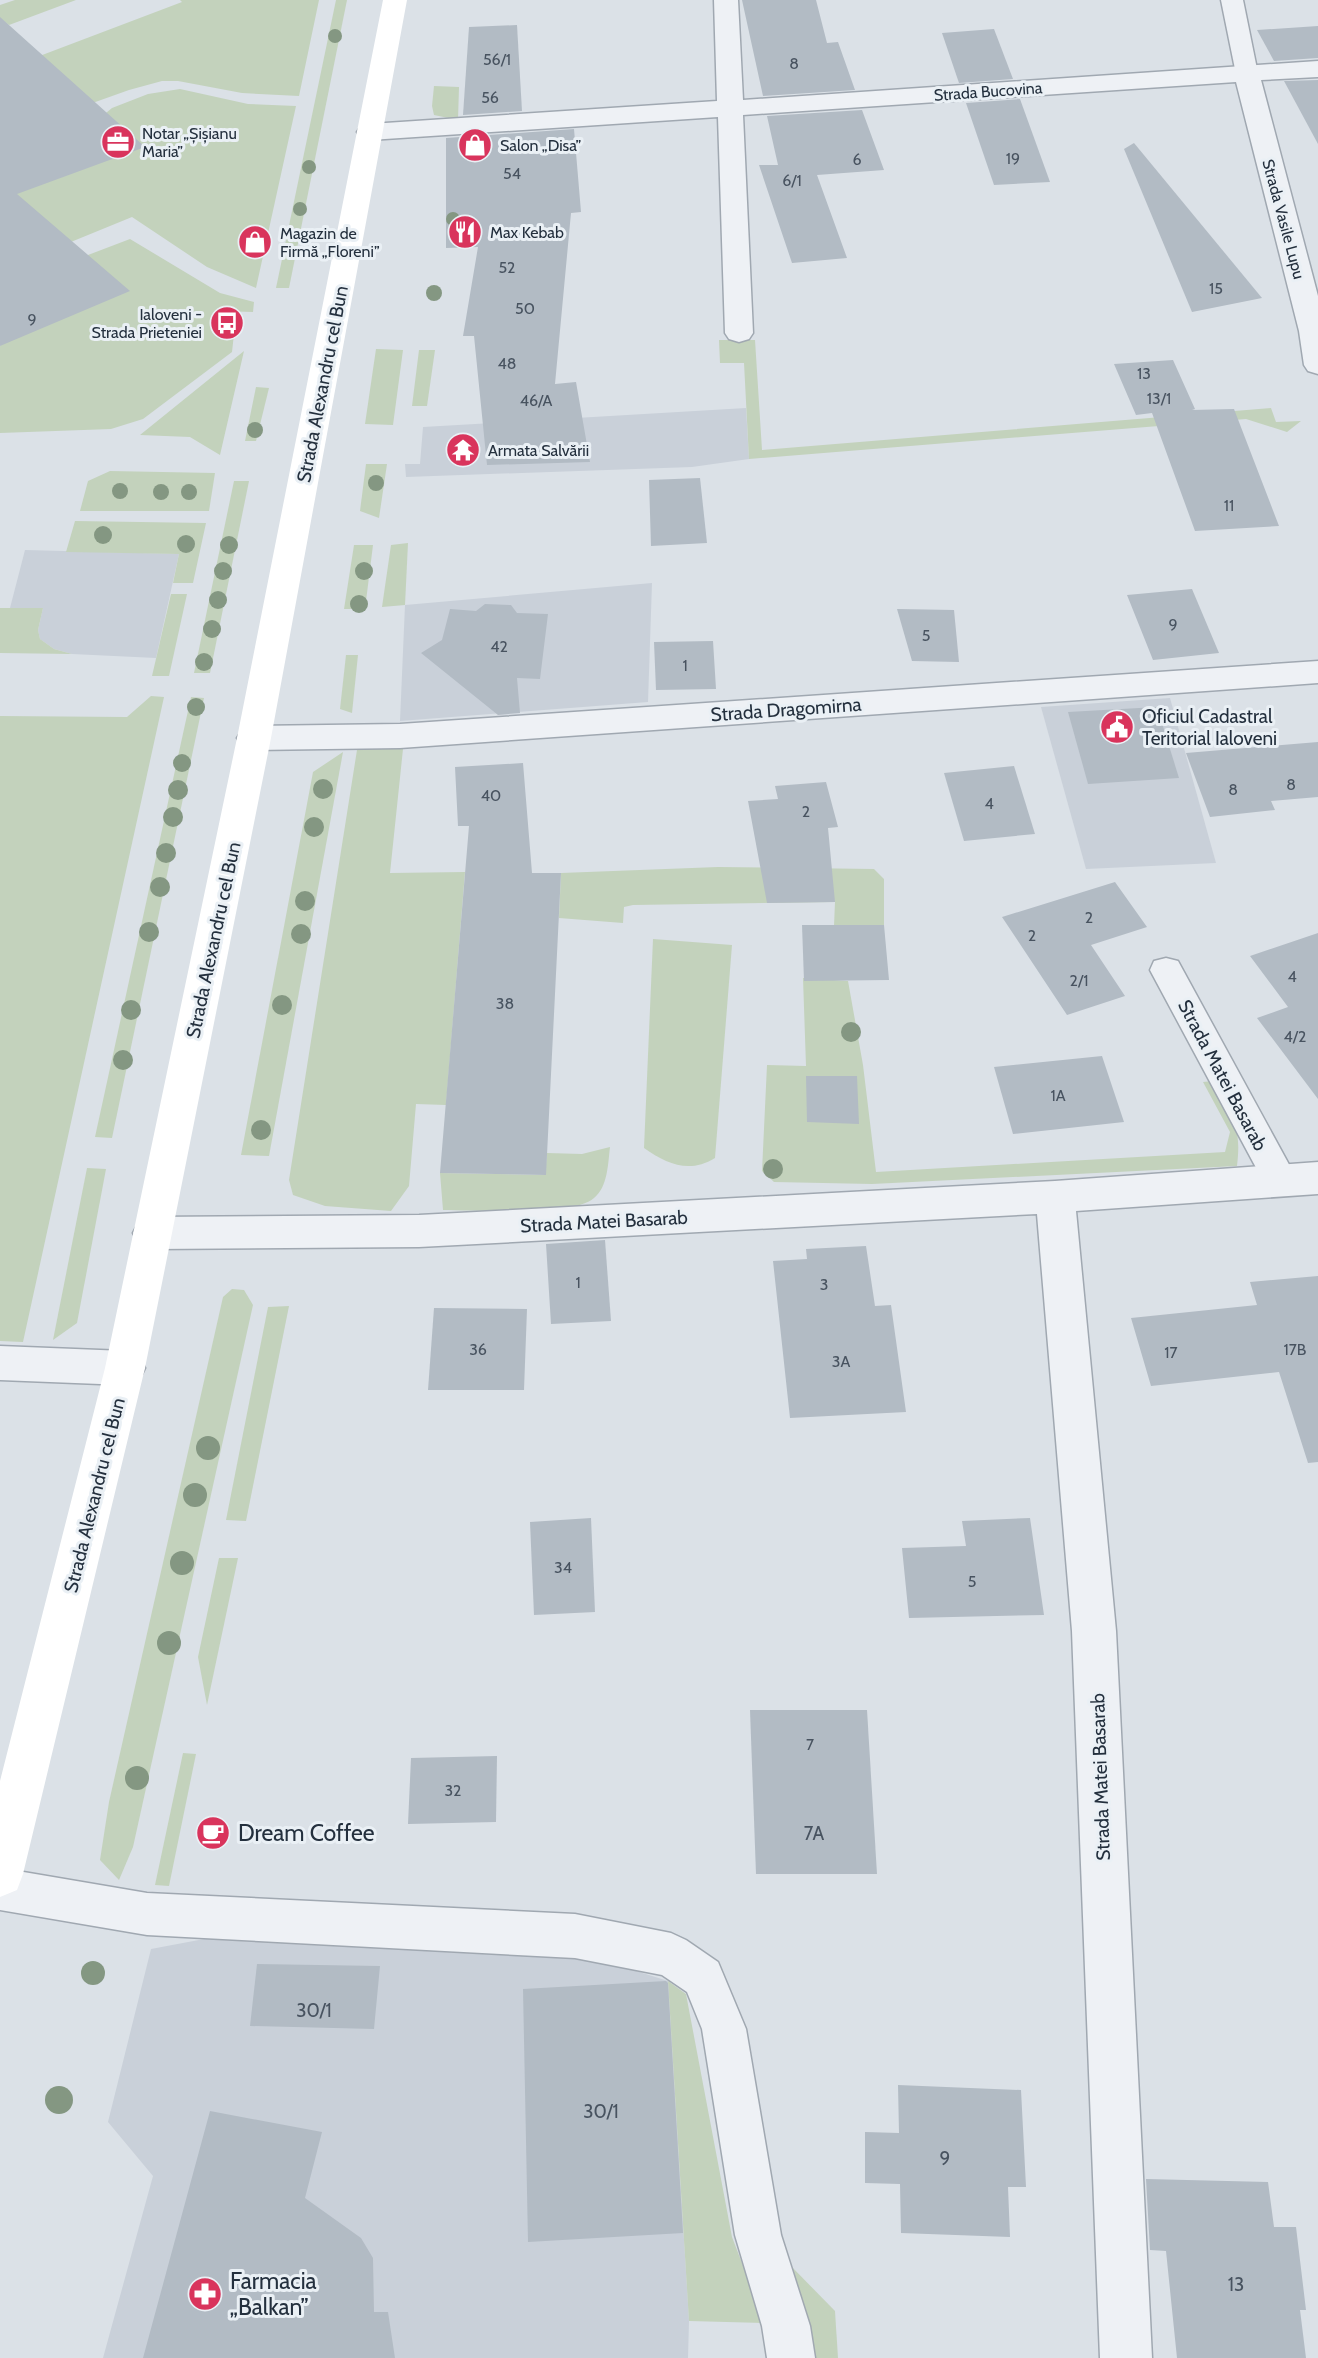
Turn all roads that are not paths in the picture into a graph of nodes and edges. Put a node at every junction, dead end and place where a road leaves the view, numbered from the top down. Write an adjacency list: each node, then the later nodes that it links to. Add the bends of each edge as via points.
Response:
1 (395, 0): 7 (main road, Strada Alexandru cel Bun)
2 (726, 0): 6 (street)
3 (1232, 0): 5 (lane, Strada Vasile Lupu)
4 (1318, 69): 5 (street)
5 (1247, 74): 6 (street, Strada Bucovina); 9 (street, Strada Vasile Lupu)
6 (729, 109): 7 (street, Strada Bucovina); 8 (street)
7 (370, 132): 11 (main road, Strada Alexandru cel Bun)
8 (739, 333)
9 (1318, 365)
10 (1318, 673): 11 (street, Strada Dragomirna, via 400,736)
11 (254, 738): 16 (main road, Strada Alexandru cel Bun)
12 (1166, 970): 14 (lane, Strada Matei Basarab)
13 (1318, 1178): 14 (street, Strada Matei Basarab)
14 (1280, 1180): 15 (street, Strada Matei Basarab)
15 (1055, 1197): 16 (street, Strada Matei Basarab, via 419,1231); 22 (street, Strada Matei Basarab, via 1094,1630)
16 (153, 1233): 18 (main road, Strada Alexandru cel Bun)
17 (0, 1363): 18 (street)
18 (125, 1368): 19 (main road, Strada Alexandru cel Bun)
19 (0, 1874)
20 (0, 1889): 21 (lane, via 148,1914 575,1936 671,1955 703,1978 724,2029 758,2235)
21 (791, 2358)
22 (1126, 2358)

